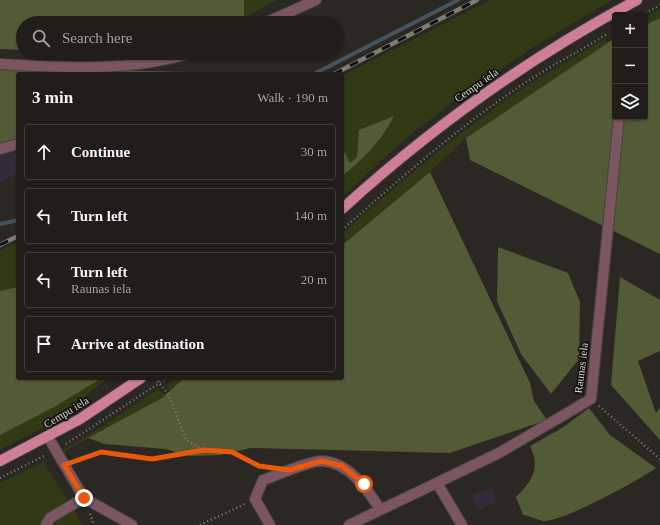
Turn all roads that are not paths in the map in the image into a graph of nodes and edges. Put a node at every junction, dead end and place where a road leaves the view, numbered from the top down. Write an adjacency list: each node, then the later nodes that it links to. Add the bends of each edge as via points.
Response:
1 (316, 0): 4 (street)
2 (638, 0): 3 (main road, Cempu iela)
3 (620, 12)
4 (281, 16)
5 (612, 17): 12 (main road, Cempu iela, via 568,38 466,106 408,151)
6 (167, 60): 8 (street, via 125,67)
7 (0, 64): 8 (street)
8 (66, 71)
9 (619, 120): 16 (street, Raunas iela, via 591,399 499,453)
10 (16, 145): 11 (street)
11 (0, 149)
12 (344, 207)
13 (138, 380): 14 (main road, Cempu iela)
14 (48, 437): 15 (main road, Cempu iela); 17 (street)
15 (0, 461)
16 (437, 483): 18 (street, Raunas iela); 23 (street)
17 (84, 498): 19 (street, via 50,518); 20 (street)
18 (380, 509): 21 (street, via 364,484 342,466 322,461 263,480 255,499); 22 (street, Raunas iela)
19 (46, 525)
20 (132, 525)
21 (270, 525)
22 (349, 525)
23 (462, 525)

